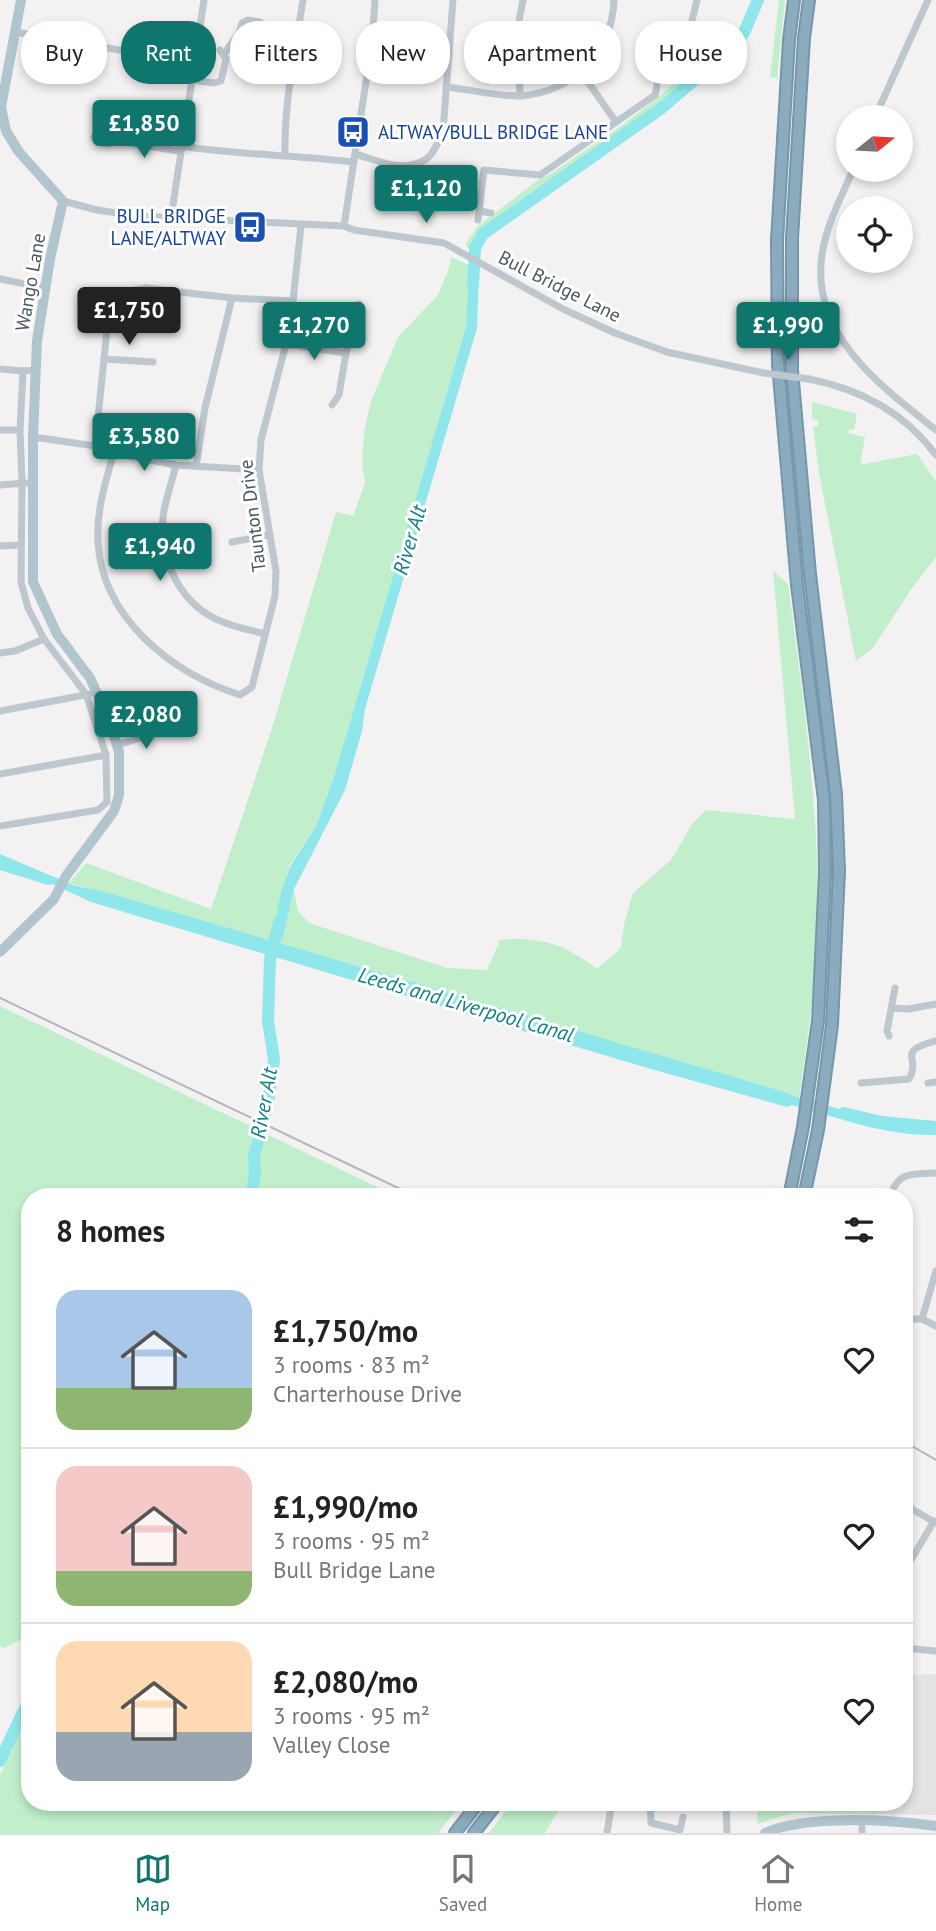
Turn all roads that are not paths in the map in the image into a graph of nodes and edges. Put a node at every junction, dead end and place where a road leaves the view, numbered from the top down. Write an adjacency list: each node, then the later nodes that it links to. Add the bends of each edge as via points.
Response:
1 (21, 0): 14 (main road)
2 (204, 0): 12 (street)
3 (303, 0): 27 (street, via 287,96)
4 (375, 0): 28 (street)
5 (453, 0): 21 (street)
6 (523, 0): 22 (street, via 518,26)
7 (614, 0): 13 (street)
8 (697, 0): 24 (street, via 688,37 663,54 658,64 655,95)
9 (794, 0): 83 (highway, via 777,240 778,364 797,585 824,800 818,1021)
10 (808, 0): 84 (highway, via 792,237 792,370 836,794 839,871 832,1025)
11 (928, 0): 23 (street)
12 (201, 21)
13 (613, 21)
14 (16, 33): 16 (street); 30 (main road, via 1,107 6,131)
15 (230, 43): 17 (street, via 222,52 226,59 221,81)
16 (121, 51)
17 (216, 82)
18 (191, 84): 26 (street)
19 (561, 84): 22 (street)
20 (589, 84): 24 (street)
21 (446, 87): 22 (street); 28 (street, via 443,131 427,159 397,166)
22 (520, 96)
23 (880, 105)
24 (616, 122): 31 (street, via 540,175 484,170 478,216)
25 (112, 140): 26 (street)
26 (180, 149): 27 (street); 32 (street)
27 (285, 155): 28 (street)
28 (354, 158): 34 (street)
29 (848, 182): 50 (street, via 829,225 822,257 822,285 835,327 859,365)
30 (63, 201): 32 (street, Bull Bridge Lane, via 111,213); 36 (main road, Wango Lane)
31 (491, 213)
32 (171, 218): 33 (street, Bull Bridge Lane)
33 (301, 226): 34 (street, Bull Bridge Lane); 38 (street, Taunton Drive)
34 (344, 226): 54 (street, Bull Bridge Lane, bridge, via 436,241 562,309 667,352 860,393 915,431)
35 (0, 279): 36 (street)
36 (45, 288): 45 (main road, Wango Lane)
37 (232, 298): 38 (street); 42 (street, via 146,288 125,292 109,311); 56 (street)
38 (293, 301): 40 (street, Taunton Drive)
39 (359, 304): 41 (street)
40 (286, 344): 41 (street); 57 (street, Taunton Drive, via 261,440)
41 (346, 353): 47 (street, via 339,395)
42 (104, 359): 43 (street); 52 (street)
43 (153, 362)
44 (0, 369): 46 (street)
45 (36, 370): 46 (street); 51 (main road, Wango Lane)
46 (23, 371): 49 (street, Wango Lane)
47 (332, 405)
48 (0, 430): 49 (street)
49 (20, 430): 58 (street, Wango Lane)
50 (936, 430)
51 (33, 437): 52 (street); 59 (main road, Wango Lane)
52 (95, 446): 53 (street)
53 (114, 453): 55 (street); 65 (street, Taunton Drive, via 99,511 98,543 104,580 116,606 160,652 208,682 240,695 252,687)
54 (936, 455)
55 (176, 465): 56 (street); 65 (street, via 163,516 163,548 171,574 204,612)
56 (196, 466): 57 (street)
57 (259, 470): 61 (street, Taunton Drive)
58 (22, 482): 59 (street); 60 (street); 63 (street, Wango Lane)
59 (34, 483): 68 (main road, Wango Lane, via 33,582 57,634 90,678)
60 (0, 485)
61 (269, 535): 62 (street); 65 (street, Taunton Drive, via 275,596)
62 (232, 542)
63 (20, 545): 64 (street); 66 (street, Wango Lane, via 24,595)
64 (0, 546)
65 (265, 634)
66 (44, 639): 67 (street); 68 (street, Wango Lane)
67 (0, 653)
68 (92, 693): 69 (street); 71 (main road, Wango Lane, via 110,722); 72 (street, Wango Lane)
69 (0, 712)
70 (160, 726): 71 (street, via 150,735)
71 (117, 745): 75 (main road, Wango Lane, via 118,803 54,899)
72 (106, 755): 73 (street); 74 (street, Wango Lane, via 107,802 98,810)
73 (0, 774)
74 (0, 826)
75 (0, 952)
76 (895, 988): 78 (street)
77 (936, 1004): 78 (street)
78 (891, 1008): 79 (street)
79 (889, 1036)
80 (936, 1041): 81 (street, via 913,1050 909,1079)
81 (861, 1083)
82 (936, 1174): 85 (street, via 905,1175)
83 (791, 1188)
84 (806, 1188)
85 (893, 1188)
86 (927, 1267): 87 (street)
87 (936, 1271): 89 (street)
88 (913, 1318): 89 (street)
89 (922, 1319): 90 (street)
90 (936, 1326)
91 (913, 1510): 92 (street)
92 (935, 1522): 93 (street)
93 (913, 1557)
94 (913, 1649): 95 (street)
95 (936, 1651)
96 (472, 1811): 104 (highway)
97 (491, 1811): 105 (highway)
98 (611, 1811): 106 (street)
99 (650, 1811): 101 (street, via 651,1823 680,1830)
100 (726, 1811): 107 (street)
101 (683, 1818)
102 (862, 1821): 103 (main road); 108 (main road, via 794,1824); 109 (street)
103 (936, 1826)
104 (455, 1833)
105 (474, 1833)
106 (607, 1833)
107 (727, 1833)
108 (765, 1833)
109 (862, 1833)

